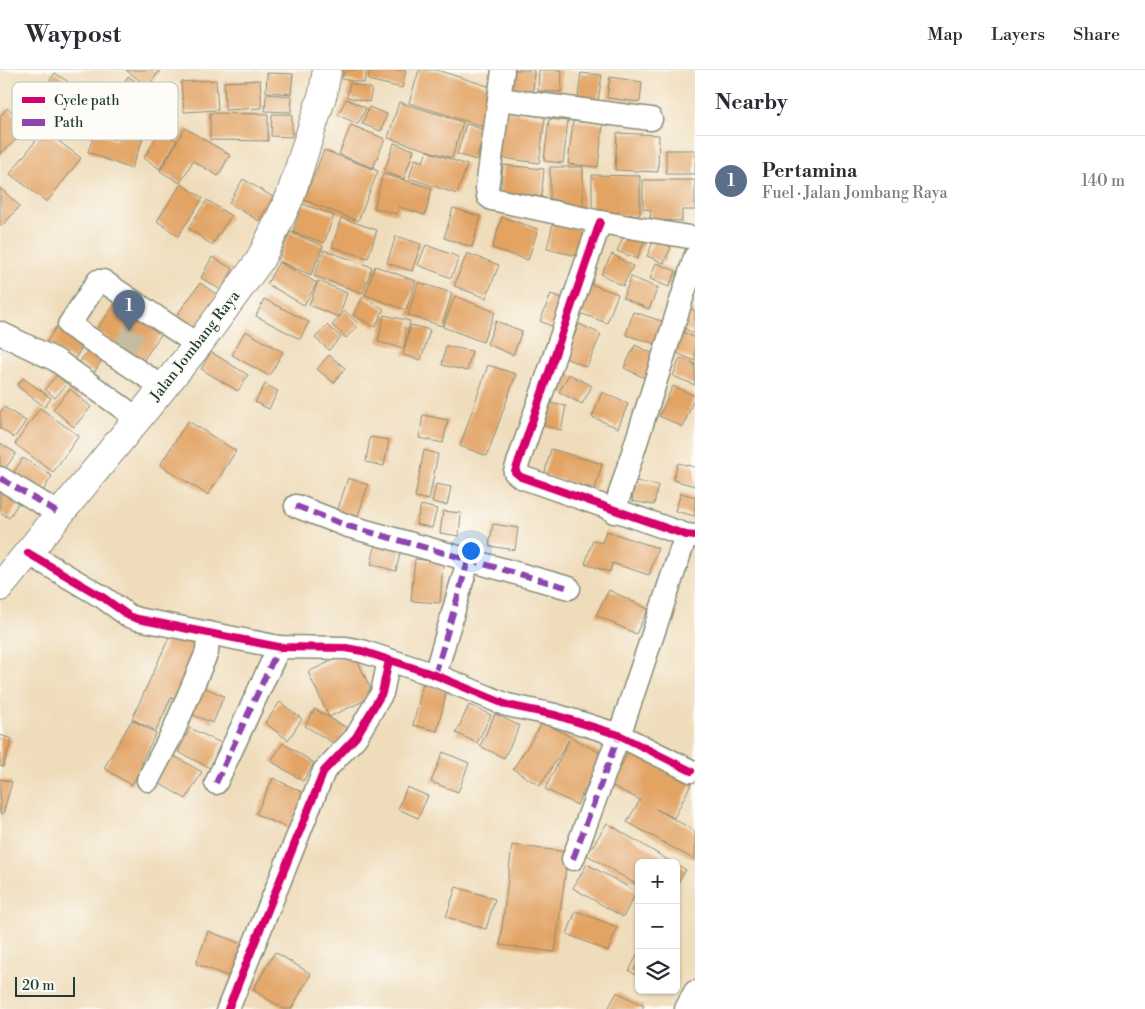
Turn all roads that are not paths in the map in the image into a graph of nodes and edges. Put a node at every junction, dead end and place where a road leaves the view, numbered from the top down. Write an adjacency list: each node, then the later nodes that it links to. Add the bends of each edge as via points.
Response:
1 (327, 70): 9 (main road, Jalan Jombang Raya, via 290,197 260,260)
2 (503, 70): 3 (street)
3 (498, 99): 4 (street); 5 (street, via 488,196 498,202)
4 (651, 119)
5 (600, 222): 6 (street); 14 (street, via 515,472)
6 (695, 238)
7 (695, 257): 14 (street)
8 (0, 333): 11 (street, via 56,360)
9 (198, 345): 10 (main road, Jalan Jombang Raya); 10 (street, via 145,315 100,280 70,326 121,353)
10 (164, 388): 11 (main road, Jalan Jombang Raya)
11 (138, 418): 15 (main road, Jalan Jombang Raya)
12 (0, 478): 15 (street)
13 (296, 506): 18 (street, via 348,526)
14 (614, 512): 16 (street)
15 (60, 514): 17 (main road, Jalan Jombang Raya)
16 (690, 536): 25 (street)
17 (28, 553): 19 (main road, Jalan Jombang Raya); 21 (street, via 129,616)
18 (468, 561): 20 (street); 24 (street)
19 (0, 587)
20 (569, 588)
21 (208, 633): 22 (street); 27 (street, via 207,652 173,732)
22 (279, 647): 23 (street, via 346,648); 28 (street)
23 (389, 660): 24 (street); 31 (street, via 382,693 356,737 324,771)
24 (435, 675): 25 (street, via 507,705 555,715)
25 (619, 735): 26 (street); 29 (street)
26 (690, 771)
27 (148, 780)
28 (216, 783)
29 (573, 859)
30 (695, 992): 32 (street)
31 (228, 1009)
32 (686, 1009)

